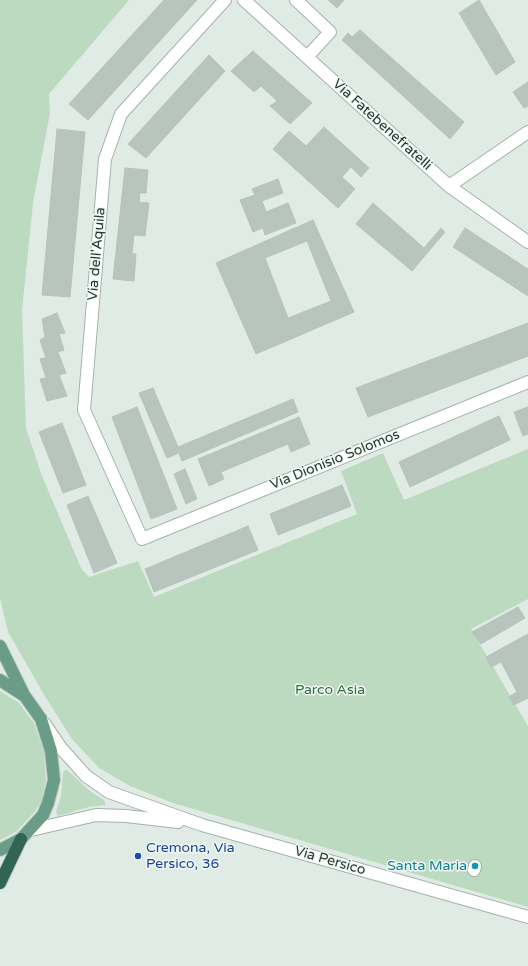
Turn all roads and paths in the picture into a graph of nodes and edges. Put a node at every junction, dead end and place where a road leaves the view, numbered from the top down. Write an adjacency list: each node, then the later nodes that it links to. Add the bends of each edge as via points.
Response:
1 (225, 0): 9 (street, Via dell'Aquila, via 121,114 104,159 84,410)
2 (244, 0): 4 (street, Via Fatebenefratelli)
3 (296, 0): 4 (street, via 330,32)
4 (308, 57): 6 (street, Via Fatebenefratelli)
5 (528, 132): 6 (street)
6 (449, 186): 7 (street, Via Fatebenefratelli)
7 (528, 242)
8 (528, 382): 9 (street, Via Dionisio Solomos)
9 (142, 539)
10 (0, 646): 12 (main road)
11 (0, 680): 12 (main road)
12 (24, 695): 13 (main road)
13 (41, 719): 14 (street, Via Persico, via 61,748 86,776 109,792); 15 (main road, via 51,751 54,780 43,815)
14 (202, 825): 15 (street, Via Persico, via 96,815); 19 (street, Via Persico)
15 (31, 830): 16 (main road)
16 (21, 839): 17 (main road); 18 (highway)
17 (0, 850)
18 (0, 883)
19 (528, 916)

